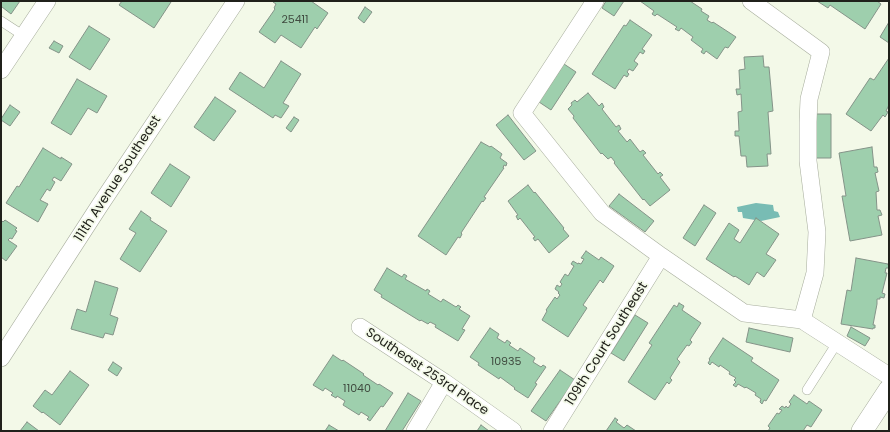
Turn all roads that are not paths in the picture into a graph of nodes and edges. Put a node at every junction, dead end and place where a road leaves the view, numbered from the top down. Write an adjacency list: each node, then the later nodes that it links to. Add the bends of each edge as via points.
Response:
1 (47, 1): 6 (street)
2 (236, 1): 12 (street, 111th Avenue Southeast)
3 (595, 1): 8 (street, via 522,113 602,213)
4 (751, 1): 9 (street, via 821,52 809,98 808,122 808,160 817,232 815,273)
5 (1, 21): 6 (lane)
6 (24, 36): 7 (street)
7 (1, 70)
8 (661, 256): 9 (street, via 744,313); 19 (street, 109th Court Southeast)
9 (802, 320): 11 (street)
10 (360, 328): 14 (street, Southeast 253rd Place)
11 (837, 343): 13 (street); 15 (lane)
12 (1, 358)
13 (889, 376)
14 (444, 382): 17 (street); 18 (street, Southeast 253rd Place)
15 (807, 390)
16 (889, 390): 20 (street)
17 (416, 431)
18 (513, 431)
19 (552, 431)
20 (862, 431)

